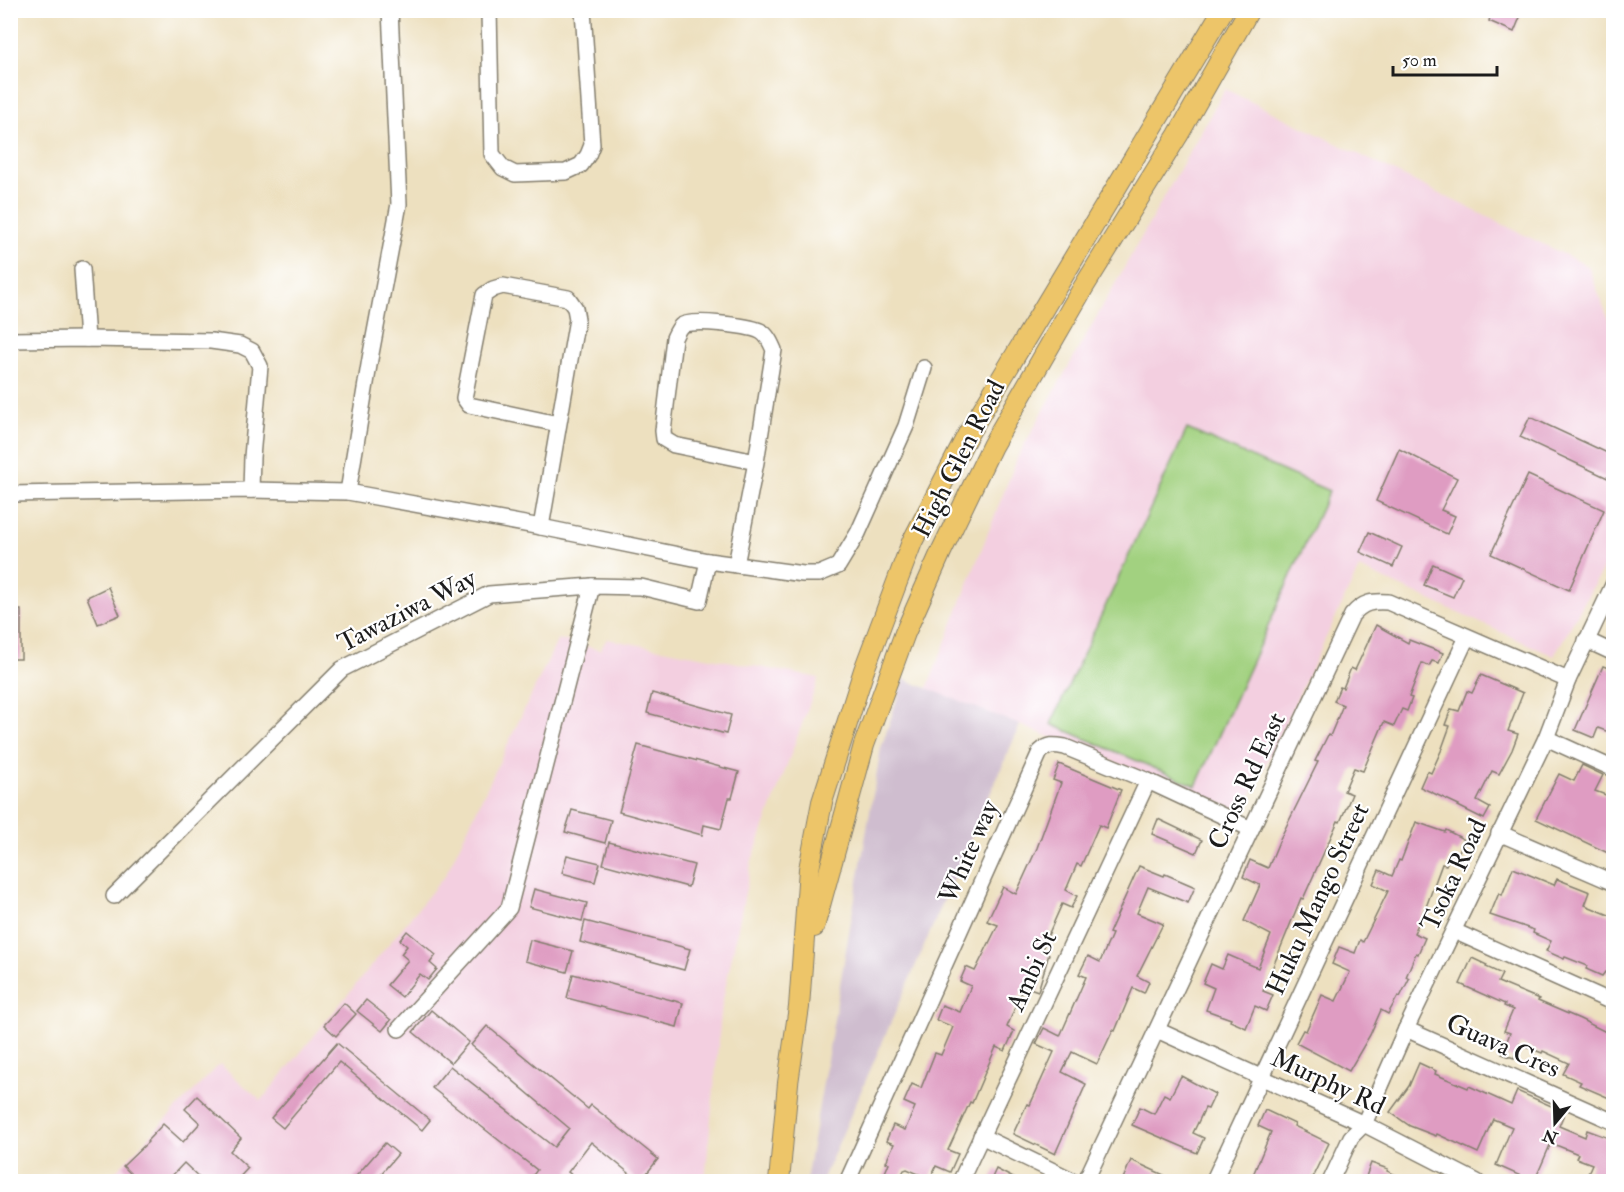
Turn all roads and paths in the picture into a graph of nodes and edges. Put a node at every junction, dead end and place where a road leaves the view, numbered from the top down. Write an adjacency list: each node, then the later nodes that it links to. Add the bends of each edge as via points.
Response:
1 (390, 10): 13 (street, via 399,204)
2 (489, 10): 3 (street, via 492,154 503,168 515,174 566,172 581,165 592,145)
3 (583, 10)
4 (1223, 10): 32 (main road, High Glen Road, via 968,434 912,542 864,670 822,802 810,869)
5 (1250, 10): 32 (main road, High Glen Road, via 1004,426 941,552 905,633 864,745)
6 (82, 269): 7 (street)
7 (87, 339): 8 (street); 12 (street, via 211,341 252,351 260,366)
8 (10, 340)
9 (924, 368): 17 (street, via 906,426 858,533 838,566 819,574 803,574)
10 (558, 423): 10 (street, via 577,319 575,308 568,298 503,286 493,289 484,295 466,403); 15 (street)
11 (756, 462): 11 (street, via 774,350 769,339 760,331 688,322 679,327 674,338 664,439 674,445); 17 (street)
12 (251, 490): 13 (street); 14 (street)
13 (348, 492): 15 (street)
14 (10, 494)
15 (541, 526): 16 (street)
16 (708, 561): 17 (street); 19 (street, Tawaziwa Way, via 699,601 641,587)
17 (736, 565)
18 (1614, 583): 21 (street, Tsoka Road)
19 (592, 586): 30 (street, Tawaziwa Way, via 489,594 342,669); 34 (street, via 509,908)
20 (1467, 637): 23 (street, Cross Rd East); 27 (street, Cross Rd East, via 1388,602 1371,601 1359,606); 37 (street, Huku Mango Street)
21 (1586, 640): 22 (street); 23 (street, Tsoka Road)
22 (1614, 652)
23 (1568, 680): 24 (street, Tsoka Road)
24 (1546, 738): 25 (street); 28 (street, Tsoka Road)
25 (1614, 769)
26 (1148, 781): 27 (street, White way); 40 (street, Ambi St); 43 (street, White way, via 1065,747 1051,744 1040,752)
27 (1251, 829): 36 (street, Cross Rd East)
28 (1499, 833): 29 (street); 31 (street, Tsoka Road)
29 (1614, 883)
30 (114, 896)
31 (1454, 931): 33 (street); 35 (street, Tsoka Road)
32 (802, 970): 42 (main road, High Glen Road)
33 (1614, 1003)
34 (399, 1029)
35 (1406, 1029): 38 (street, Guava Cres); 39 (street, Tsoka Road)
36 (1157, 1030): 37 (street, Murphy Rd); 46 (street, Cross Rd East)
37 (1261, 1078): 39 (street, Murphy Rd); 47 (street, Huku Mango Street)
38 (1614, 1122)
39 (1364, 1124): 41 (street, Murphy Rd); 48 (street, Tsoka Road, via 1351,1137)
40 (981, 1136): 44 (street, Ambi St); 45 (street)
41 (1449, 1175): 49 (street, Murphy Rd)
42 (779, 1182)
43 (847, 1182)
44 (960, 1182)
45 (1076, 1182)
46 (1085, 1182)
47 (1213, 1182)
48 (1330, 1182)
49 (1477, 1182)

